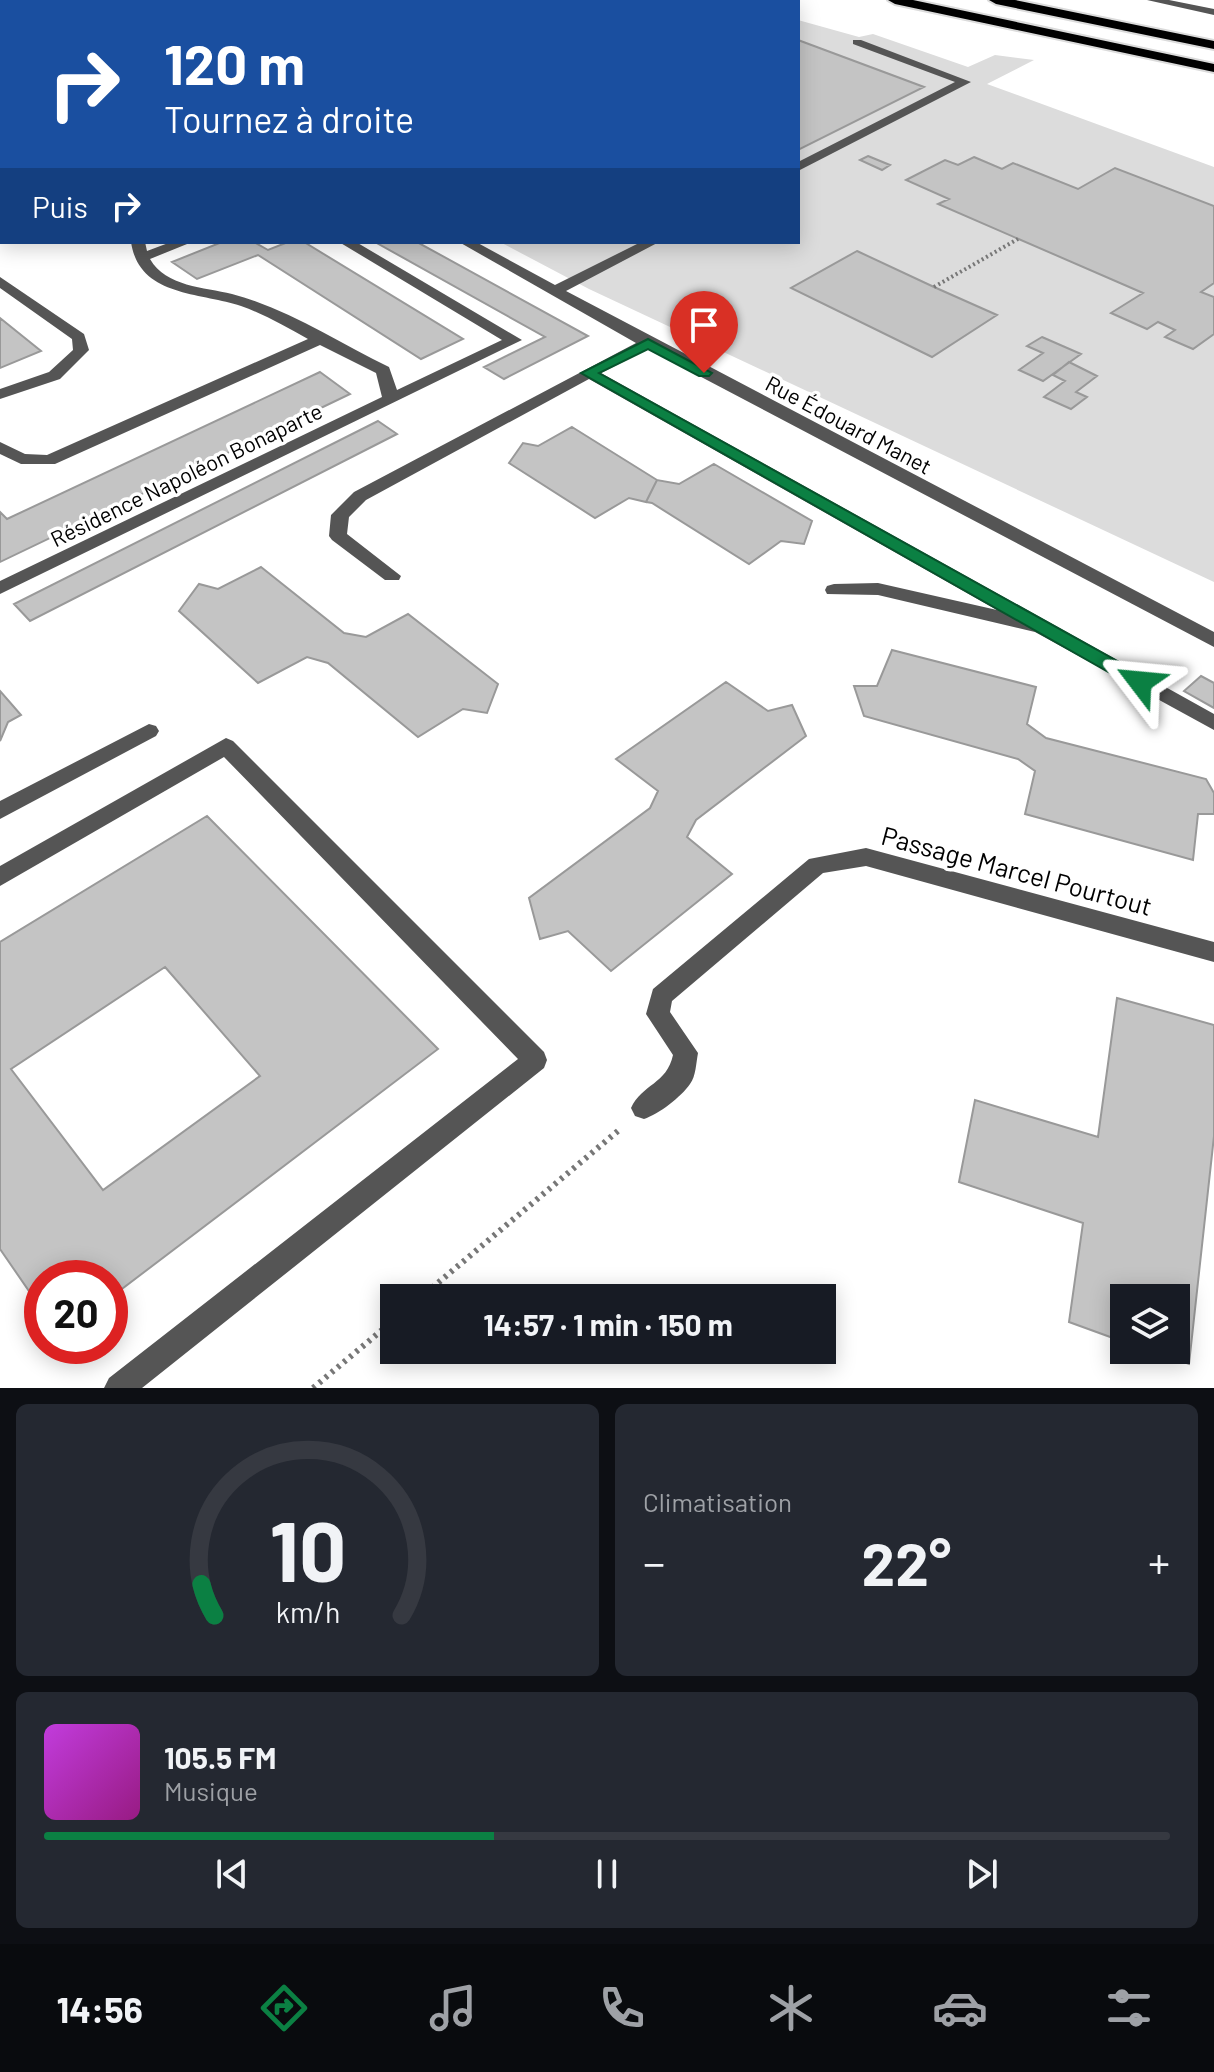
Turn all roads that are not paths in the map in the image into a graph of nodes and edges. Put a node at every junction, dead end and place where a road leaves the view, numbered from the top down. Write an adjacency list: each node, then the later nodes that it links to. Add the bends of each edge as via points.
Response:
1 (895, 0): 7 (highway)
2 (996, 0): 6 (highway)
3 (1152, 0): 4 (street)
4 (1214, 12)
5 (857, 42): 8 (street, via 965,82)
6 (1214, 45)
7 (1214, 68)
8 (800, 166)
9 (174, 244): 13 (street)
10 (349, 244): 20 (street, Résidence Napoléon Bonaparte, via 514,340)
11 (470, 244): 15 (street, Rue Édouard Manet)
12 (648, 244): 15 (street)
13 (140, 250): 16 (street, via 156,276 245,303)
14 (0, 281): 19 (street, via 79,337 81,350 66,371)
15 (555, 291): 17 (street, Rue Édouard Manet)
16 (320, 339): 20 (street, via 383,370); 21 (street, via 49,460 21,459)
17 (648, 343): 18 (street); 26 (street, Rue Édouard Manet)
18 (589, 373): 22 (street, via 360,496 340,515 338,536); 25 (street)
19 (0, 394)
20 (391, 399): 23 (street, Résidence Napoléon Bonaparte)
21 (0, 447)
22 (392, 576)
23 (0, 588)
24 (834, 590): 25 (street, via 878,589)
25 (1041, 627): 27 (street)
26 (1214, 640)
27 (1214, 723)
28 (149, 731): 29 (street)
29 (0, 811)
30 (0, 877): 33 (street, via 226,746 535,1060)
31 (1214, 952): 32 (street, Passage Marcel Pourtout, via 866,857 817,865 661,996 658,1014 686,1053 681,1077)
32 (644, 1108)
33 (119, 1388)

